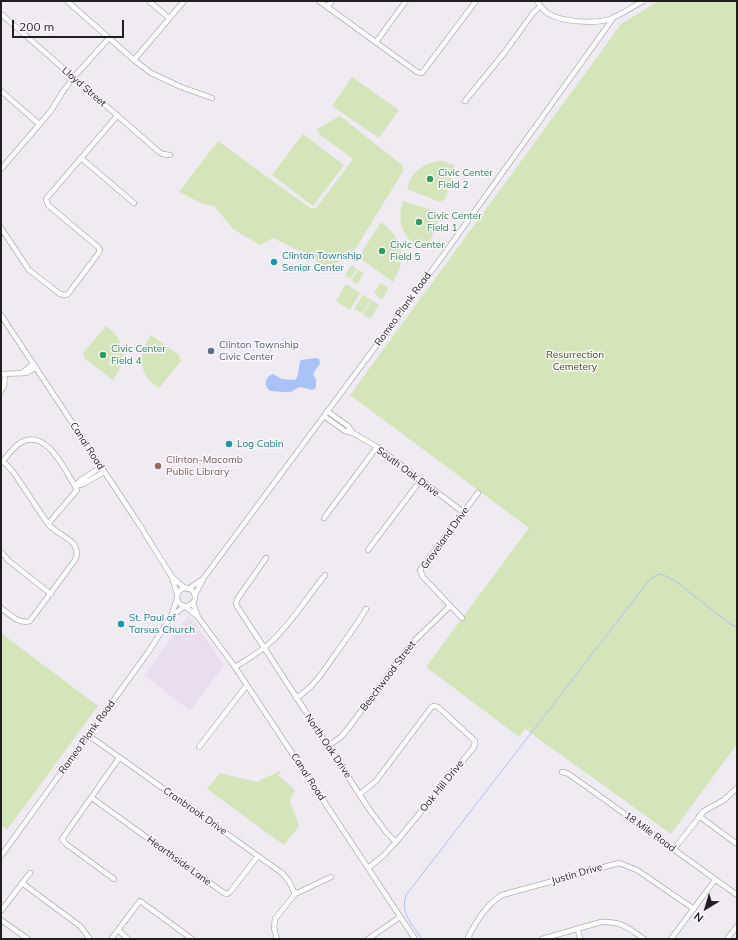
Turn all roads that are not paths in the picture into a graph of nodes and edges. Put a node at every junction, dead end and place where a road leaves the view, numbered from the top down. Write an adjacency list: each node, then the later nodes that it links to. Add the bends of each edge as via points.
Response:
1 (67, 1): 15 (street)
2 (149, 1): 14 (street)
3 (184, 1): 14 (street)
4 (319, 1): 10 (street)
5 (332, 1): 10 (street)
6 (406, 1): 16 (street)
7 (476, 1): 16 (street, via 422,73)
8 (537, 1): 11 (street)
9 (643, 1): 13 (street)
10 (327, 7): 16 (street)
11 (540, 7): 13 (street, via 549,14 567,20 598,21); 21 (street)
12 (1, 14): 18 (street, Lloyd Street)
13 (614, 17): 33 (street, Romeo Plank Road)
14 (170, 18): 17 (street)
15 (109, 38): 17 (street); 18 (street)
16 (376, 42)
17 (134, 60): 20 (street, via 160,78)
18 (74, 78): 22 (street, Lloyd Street); 23 (street)
19 (1, 91): 23 (street)
20 (212, 98)
21 (465, 101)
22 (116, 116): 24 (street, Lloyd Street, via 162,154); 25 (street)
23 (39, 124): 26 (street)
24 (170, 155)
25 (80, 158): 27 (street); 28 (street, via 46,201 100,250 71,292 60,294 29,270)
26 (2, 166)
27 (134, 203)
28 (1, 229)
29 (1, 315): 30 (street, Canal Road)
30 (35, 365): 31 (street, via 22,373); 38 (street, Canal Road)
31 (3, 374): 32 (street, via 4,386)
32 (1, 391)
33 (328, 411): 34 (street, Romeo Plank Road); 35 (street, South Oak Drive)
34 (324, 416): 35 (street, South Oak Drive, via 345,431); 51 (street, Romeo Plank Road)
35 (353, 433): 36 (street, South Oak Drive)
36 (377, 447): 40 (street, South Oak Drive); 44 (street)
37 (2, 462): 41 (street, via 21,443 37,440 51,449); 45 (street, via 14,473)
38 (101, 467): 39 (street, Canal Road); 41 (street)
39 (104, 472): 41 (street); 50 (street, Canal Road)
40 (420, 481): 43 (street, South Oak Drive); 46 (street)
41 (76, 486): 45 (street, via 76,492)
42 (478, 493): 43 (street, Groveland Drive)
43 (463, 512): 58 (street, Groveland Drive, via 420,570 423,577)
44 (324, 518)
45 (48, 524): 53 (street, via 74,543 77,552 75,560)
46 (368, 550)
47 (1, 552): 53 (street)
48 (266, 558): 65 (street, North Oak Drive, via 236,603)
49 (325, 575): 65 (street, via 283,630)
50 (172, 577): 52 (street, Canal Road); 54 (street, Canal Road)
51 (204, 579): 52 (street, Romeo Plank Road); 55 (street, Romeo Plank Road)
52 (187, 588): 54 (street); 55 (street)
53 (51, 594): 60 (street, via 32,619 24,622)
54 (177, 594): 56 (street)
55 (195, 595): 57 (street)
56 (177, 599): 59 (street, via 179,604); 62 (street, Romeo Plank Road)
57 (193, 602): 59 (street); 63 (street, Canal Road)
58 (450, 606): 64 (street, Groveland Drive); 70 (street, Beechwood Street, via 411,644 350,726 341,737)
59 (185, 607): 62 (street, Romeo Plank Road); 63 (street, Canal Road)
60 (1, 608)
61 (366, 609): 68 (street, via 319,677)
62 (171, 616): 69 (street, Romeo Plank Road)
63 (198, 618): 66 (street, Canal Road)
64 (462, 618)
65 (263, 648): 66 (street); 68 (street, North Oak Drive)
66 (235, 666): 67 (street, Canal Road)
67 (247, 685): 71 (street); 83 (street, Canal Road)
68 (296, 698): 70 (street, North Oak Drive)
69 (88, 735): 72 (street, Cranbrook Drive); 81 (street, Romeo Plank Road)
70 (328, 746): 75 (street, North Oak Drive)
71 (199, 747)
72 (119, 758): 76 (street); 82 (street, Cranbrook Drive)
73 (562, 772): 80 (street, 18 Mile Road)
74 (737, 788): 77 (street)
75 (360, 794): 78 (street, North Oak Drive, via 377,821); 78 (street, Oak Hill Drive, via 376,781 430,709 435,706 473,737 476,744)
76 (92, 798): 82 (street, Hearthside Lane, via 224,893 230,892); 86 (street, via 62,839)
77 (700, 816): 79 (street); 80 (street)
78 (396, 842): 83 (street, Oak Hill Drive)
79 (737, 844)
80 (674, 850): 87 (street, 18 Mile Road)
81 (1, 856)
82 (258, 856): 89 (street, Cranbrook Drive, via 286,877)
83 (368, 868): 93 (street, Canal Road)
84 (30, 873): 88 (street)
85 (331, 877): 89 (street)
86 (114, 879)
87 (715, 880): 90 (street, 18 Mile Road); 91 (street)
88 (22, 883): 92 (street); 99 (street, via 80,926)
89 (295, 894): 103 (street, via 274,918)
90 (737, 895)
91 (694, 909): 106 (street, Justin Drive, via 638,870 619,863 502,895 489,904 475,923); 110 (street)
92 (1, 911)
93 (400, 917): 104 (street); 105 (street, Canal Road)
94 (1, 920): 98 (street)
95 (737, 926): 111 (street)
96 (118, 930): 100 (street); 101 (street); 102 (street, via 140,901)
97 (578, 930): 107 (street); 108 (street); 109 (street, via 601,922 615,922)
98 (28, 939)
99 (90, 939)
100 (111, 939)
101 (128, 939)
102 (192, 939)
103 (276, 939)
104 (368, 939)
105 (415, 939)
106 (468, 939)
107 (542, 939)
108 (580, 939)
109 (644, 939)
110 (671, 939)
111 (728, 939)

